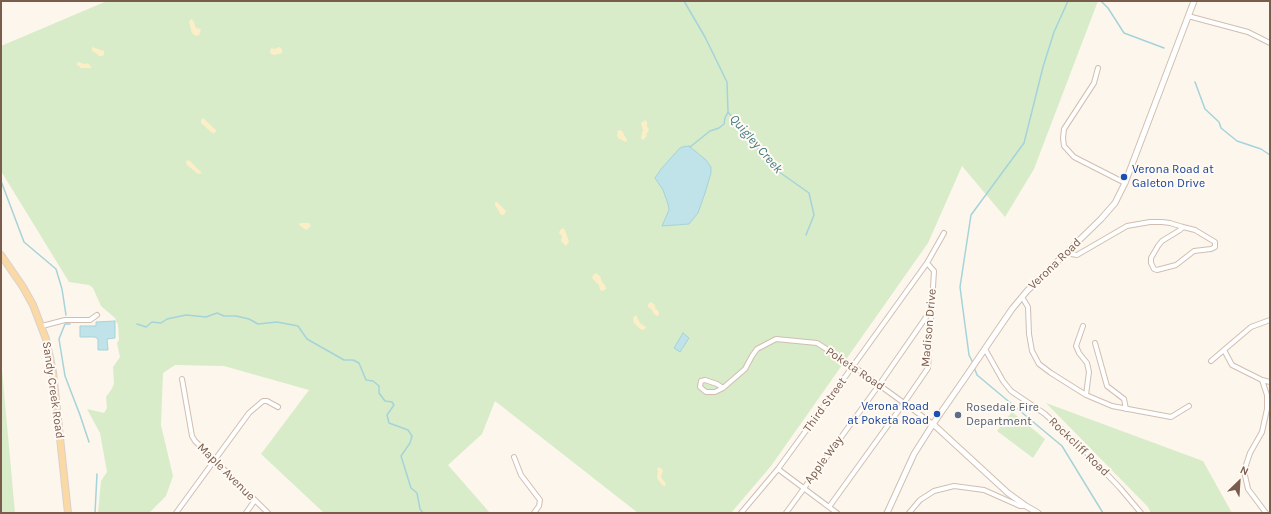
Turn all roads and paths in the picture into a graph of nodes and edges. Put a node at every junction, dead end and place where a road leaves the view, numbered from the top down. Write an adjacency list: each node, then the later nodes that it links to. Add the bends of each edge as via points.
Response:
1 (1194, 1): 2 (street, Verona Road)
2 (1188, 16): 3 (street, via 1248,32); 5 (street, Verona Road)
3 (1270, 43)
4 (1098, 68): 5 (street, via 1094,83 1064,129 1064,146 1074,157)
5 (1125, 183): 8 (street, Verona Road, via 1119,196 1101,219)
6 (1183, 227): 6 (street, via 1210,238 1215,242 1215,247 1194,251 1176,265 1154,269 1151,263 1154,252 1162,241); 8 (street, via 1162,222 1134,224 1077,255)
7 (944, 233): 10 (street, Third Street)
8 (1066, 253): 11 (street, Verona Road)
9 (1, 254): 15 (main road, Sandy Creek Road, via 23,287)
10 (927, 263): 12 (street, Madison Drive, via 934,271); 21 (street, Third Street)
11 (1022, 297): 18 (street, Verona Road); 27 (street, via 1028,307 1032,351 1039,364)
12 (932, 310): 25 (street, Apple Way); 28 (street, Madison Drive, via 928,368)
13 (97, 315): 15 (street, via 90,320 65,320)
14 (1270, 320): 19 (street, via 1251,327)
15 (42, 326): 40 (main road, Sandy Creek Road, via 53,372)
16 (1083, 326): 27 (street, via 1076,346 1087,363 1089,372)
17 (1095, 343): 31 (street, via 1107,386 1124,400)
18 (985, 349): 32 (street, Verona Road); 51 (street, Rockcliff Road, via 1011,391 1045,414 1120,488)
19 (1224, 350): 20 (street); 23 (street, via 1232,365)
20 (1211, 361)
21 (853, 366): 25 (street, Poketa Road); 26 (street, Poketa Road, via 817,342 776,339 757,349 745,369); 35 (street, Third Street)
22 (182, 380): 34 (street, Maple Avenue, via 192,436)
23 (1262, 380): 24 (street); 52 (street, via 1267,395 1267,409 1262,432 1250,453 1244,471 1248,489)
24 (1270, 382)
25 (879, 385): 28 (street, Poketa Road); 36 (street, Apple Way)
26 (723, 388): 26 (street, via 705,380 700,387 706,392 715,392)
27 (1086, 395): 31 (street)
28 (904, 403): 32 (street, Poketa Road); 39 (street, Madison Drive)
29 (1189, 406): 31 (street, via 1171,417)
30 (278, 407): 34 (street, via 263,401 249,413)
31 (1126, 409)
32 (933, 424): 38 (street, Poketa Road, via 1008,493); 48 (street, Verona Road, via 914,454)
33 (514, 457): 44 (street, via 521,474 540,500)
34 (214, 460): 37 (street, Maple Avenue); 41 (street)
35 (778, 469): 36 (street); 45 (street, Third Street)
36 (803, 489): 39 (street); 46 (street, Apple Way)
37 (255, 500): 42 (street); 43 (street, Maple Avenue)
38 (1026, 506): 49 (street, via 1020,506 984,490 954,486 934,491 920,500); 50 (street, Poketa Road)
39 (829, 507): 47 (street)
40 (68, 513)
41 (176, 513)
42 (246, 513)
43 (268, 513)
44 (534, 513)
45 (741, 513)
46 (786, 513)
47 (837, 513)
48 (887, 513)
49 (909, 513)
50 (1038, 513)
51 (1141, 513)
52 (1266, 513)

